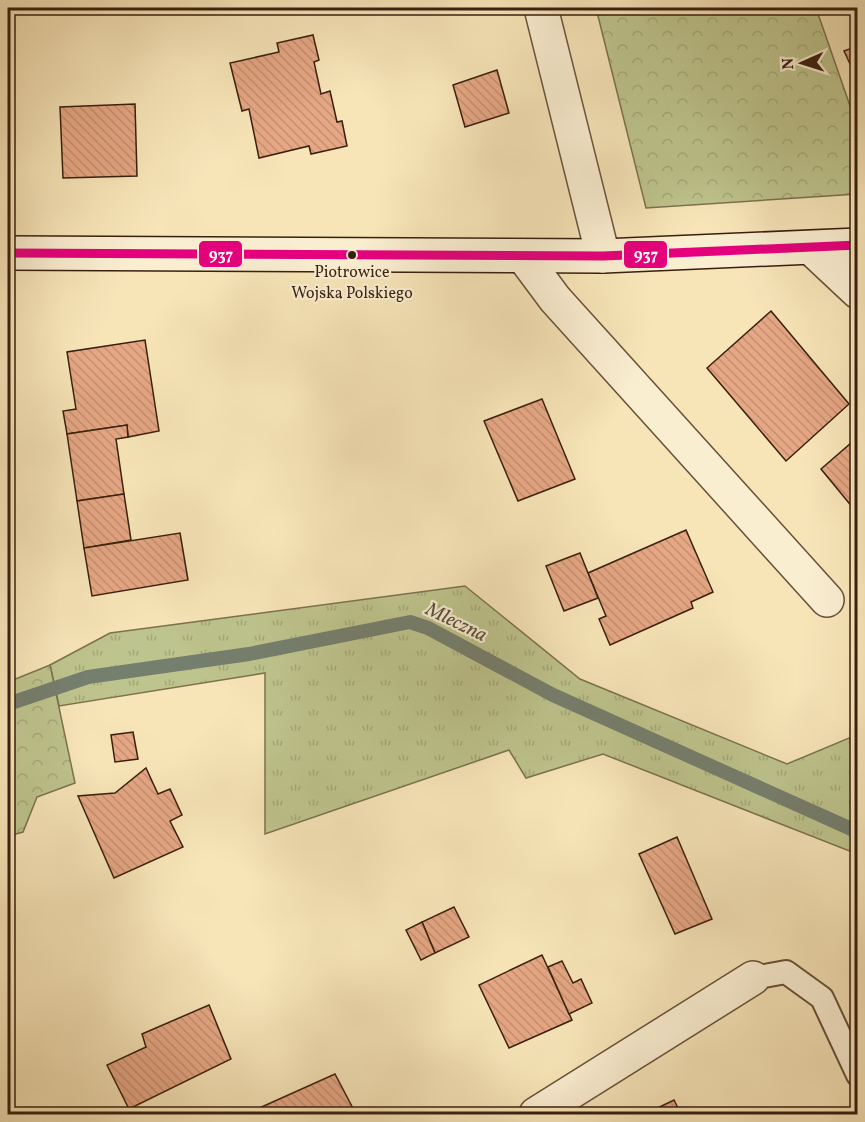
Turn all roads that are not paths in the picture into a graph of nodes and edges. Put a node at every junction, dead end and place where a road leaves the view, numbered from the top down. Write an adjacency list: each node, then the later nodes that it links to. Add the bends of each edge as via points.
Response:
1 (541, 8): 6 (street)
2 (858, 245): 3 (street)
3 (811, 248): 6 (street); 7 (street)
4 (8, 253): 5 (street)
5 (523, 256): 6 (street); 8 (street, via 555,299)
6 (603, 256)
7 (858, 292)
8 (827, 600)
9 (753, 978): 10 (lane, via 786,972 822,998); 11 (street)
10 (858, 1075)
11 (536, 1114)

